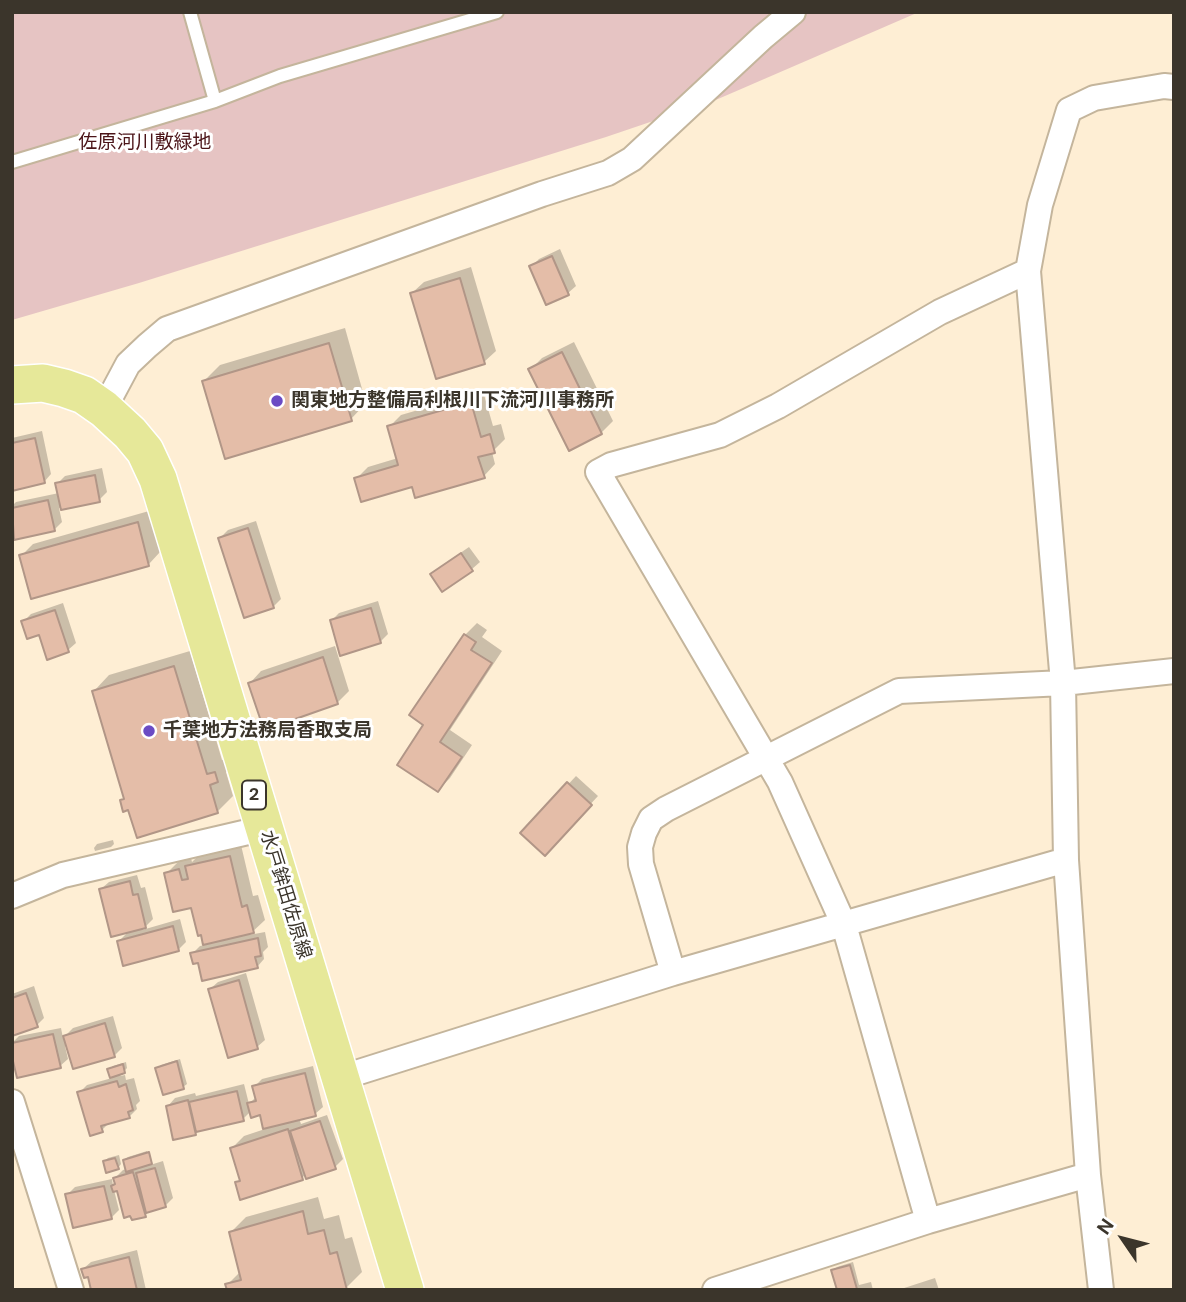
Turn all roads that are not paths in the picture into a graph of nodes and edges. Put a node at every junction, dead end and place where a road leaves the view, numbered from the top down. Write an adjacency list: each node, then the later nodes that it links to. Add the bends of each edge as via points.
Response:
1 (190, 12): 5 (lane)
2 (496, 12): 5 (lane, via 280,76)
3 (793, 12): 9 (street, via 632,159 608,173 167,329 128,365)
4 (1174, 87): 7 (street, via 1094,98 1069,110 1040,205)
5 (215, 101): 6 (lane)
6 (12, 162)
7 (1028, 271): 11 (street); 12 (street, via 940,312 720,435 598,472)
8 (12, 385): 9 (main road, 水戸鉾田佐原線 / 2, via 64,387)
9 (104, 409): 13 (main road, 水戸鉾田佐原線 / 2, via 145,451 158,479)
10 (1174, 671): 11 (street)
11 (1063, 683): 12 (street, via 900,691); 14 (street)
12 (765, 758): 16 (street); 17 (street, via 658,814 643,833 641,864)
13 (265, 828): 15 (street, via 63,875); 18 (main road, 水戸鉾田佐原線 / 2)
14 (1066, 860): 16 (street); 20 (street)
15 (12, 896)
16 (844, 925): 17 (street); 21 (street)
17 (673, 972): 18 (street)
18 (340, 1078): 23 (main road, 水戸鉾田佐原線 / 2)
19 (12, 1102): 22 (street)
20 (1088, 1175): 21 (street); 25 (street)
21 (928, 1221): 24 (street)
22 (72, 1290)
23 (405, 1290)
24 (715, 1290)
25 (1101, 1290)

